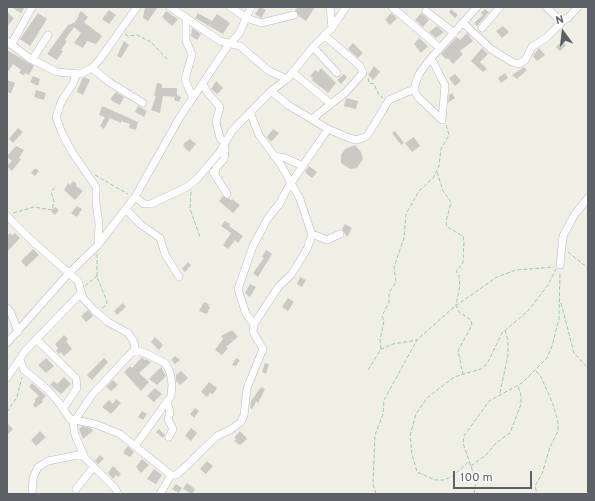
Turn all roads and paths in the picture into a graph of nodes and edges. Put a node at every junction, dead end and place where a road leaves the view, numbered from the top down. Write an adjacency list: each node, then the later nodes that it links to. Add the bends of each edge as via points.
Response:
1 (32, 7): 25 (street)
2 (137, 7): 21 (street)
3 (170, 7): 15 (street)
4 (230, 7): 16 (street)
5 (251, 7): 16 (street)
6 (330, 7): 19 (street)
7 (346, 7): 19 (street)
8 (392, 7): 28 (street)
9 (477, 7): 18 (street)
10 (500, 7): 20 (street)
11 (546, 7): 17 (street, via 559,20)
12 (578, 7): 17 (street)
13 (426, 11): 22 (street)
14 (294, 16): 16 (street, via 261,23)
15 (186, 17): 26 (street, via 220,41); 41 (street, via 186,41 192,54 185,80)
16 (247, 18): 26 (street, via 239,34)
17 (564, 20): 18 (street, via 547,37 532,47 525,60 519,64 490,49)
18 (463, 23): 22 (street)
19 (332, 28): 24 (street)
20 (482, 28)
21 (120, 30): 30 (path, via 128,36 137,35 151,42); 32 (street)
22 (454, 33): 28 (street)
23 (48, 35): 31 (street)
24 (324, 35): 27 (street); 35 (street, via 360,66)
25 (9, 43): 31 (street)
26 (229, 44): 37 (street, via 240,46 269,71); 38 (street)
27 (313, 47): 33 (street); 34 (street)
28 (440, 48): 29 (street)
29 (431, 58): 39 (street, via 419,74); 47 (street, via 445,85)
30 (167, 59)
31 (32, 60): 36 (street, via 57,72)
32 (92, 68): 36 (street); 43 (street)
33 (292, 72): 37 (street); 44 (street)
34 (337, 73)
35 (363, 73): 42 (path, via 380,95); 44 (street, via 346,92)
36 (76, 74): 53 (street, via 56,117 62,133)
37 (287, 78): 40 (street)
38 (203, 84): 41 (street); 49 (street, via 219,105 216,122 220,138)
39 (414, 89): 42 (street); 47 (street, via 425,106)
40 (271, 91): 45 (street); 46 (street)
41 (193, 98): 60 (street)
42 (389, 100): 48 (street, via 363,139 349,138)
43 (143, 103)
44 (330, 103): 46 (street)
45 (250, 112): 49 (street); 50 (street, via 256,130)
46 (312, 119): 48 (street)
47 (442, 120): 54 (path, via 448,128 449,135 441,150)
48 (328, 129): 52 (street)
49 (224, 142): 51 (street); 55 (street, via 224,156)
50 (274, 156): 52 (street); 57 (street)
51 (212, 162): 55 (street); 56 (street)
52 (303, 166): 57 (street)
53 (85, 172): 60 (path, via 100,177); 67 (street, via 97,189)
54 (437, 172): 76 (path, via 451,202 447,227 464,239 463,263 456,271 460,285); 86 (path, via 419,191 406,214 404,238 394,267 396,282 388,293 389,302 382,316 384,321 380,340)
55 (214, 175): 59 (street)
56 (194, 182): 60 (street, via 149,204 142,204); 66 (path, via 190,209)
57 (291, 184): 64 (street, via 302,203); 79 (street, via 256,240 239,285 240,298 248,319)
58 (56, 186): 63 (path, via 52,192 52,210 34,207)
59 (227, 194)
60 (135, 198): 62 (street)
61 (588, 198): 68 (street, via 563,236)
62 (126, 209): 67 (street); 73 (street, via 140,224 160,238 165,254)
63 (8, 217): 71 (street)
64 (312, 234): 65 (street, via 327,240); 79 (street, via 307,249 291,275 279,286)
65 (340, 234)
66 (200, 237)
67 (97, 246): 71 (street); 72 (path)
68 (561, 248): 69 (street); 70 (path)
69 (560, 265): 75 (path)
70 (588, 268)
71 (69, 273): 74 (street, via 78,281); 81 (street)
72 (97, 276): 74 (path); 78 (path, via 107,303)
73 (179, 277)
74 (81, 290): 78 (street, via 84,300); 82 (street)
75 (561, 303): 88 (path, via 574,353); 93 (path, via 550,352)
76 (456, 306): 80 (path, via 502,274 557,266 548,285 528,311); 83 (path); 94 (path, via 472,323 458,351)
77 (7, 308): 81 (street)
78 (97, 313): 85 (street, via 128,333 135,343)
79 (254, 324): 108 (street, via 253,332 263,349 247,388 243,418 236,426 217,436 176,475)
80 (505, 329): 94 (path, via 487,364 481,369); 97 (path, via 508,355)
81 (18, 332): 84 (street)
82 (37, 340): 87 (street, via 25,351); 99 (street, via 76,378 77,388)
83 (418, 340): 86 (path, via 393,344); 113 (path, via 384,400 383,414 375,435 373,484)
84 (7, 343)
85 (134, 350): 98 (street, via 158,358 168,366 172,384 171,396); 101 (street, via 92,395)
86 (381, 350): 92 (path)
87 (20, 360): 91 (street); 95 (street)
88 (585, 364): 89 (path); 90 (path)
89 (588, 365)
90 (588, 368)
91 (24, 370): 99 (street, via 43,386); 100 (path, via 19,394)
92 (368, 370)
93 (535, 370): 96 (path); 115 (path, via 541,377 553,404 558,422 558,431 535,486)
94 (463, 375): 105 (path, via 454,377 421,404 411,428 410,445 417,472 435,480 449,478)
95 (7, 378)
96 (518, 385): 97 (path); 106 (path, via 520,404 510,433)
97 (500, 394): 105 (path, via 483,408 464,436 463,443)
98 (167, 401): 102 (street, via 170,414 168,419 173,429); 103 (street)
99 (63, 409): 101 (street, via 70,419)
100 (7, 412)
101 (74, 420): 103 (street, via 113,430); 104 (street, via 75,435)
102 (169, 437)
103 (135, 446): 108 (street)
104 (83, 454): 107 (street); 110 (street, via 48,461 38,467 33,478)
105 (469, 461): 106 (path)
106 (471, 466): 114 (path, via 476,485)
107 (94, 468): 109 (street); 111 (street)
108 (171, 475): 112 (street)
109 (76, 489)
110 (32, 494)
111 (118, 494)
112 (160, 494)
113 (376, 494)
114 (474, 494)
115 (537, 494)

